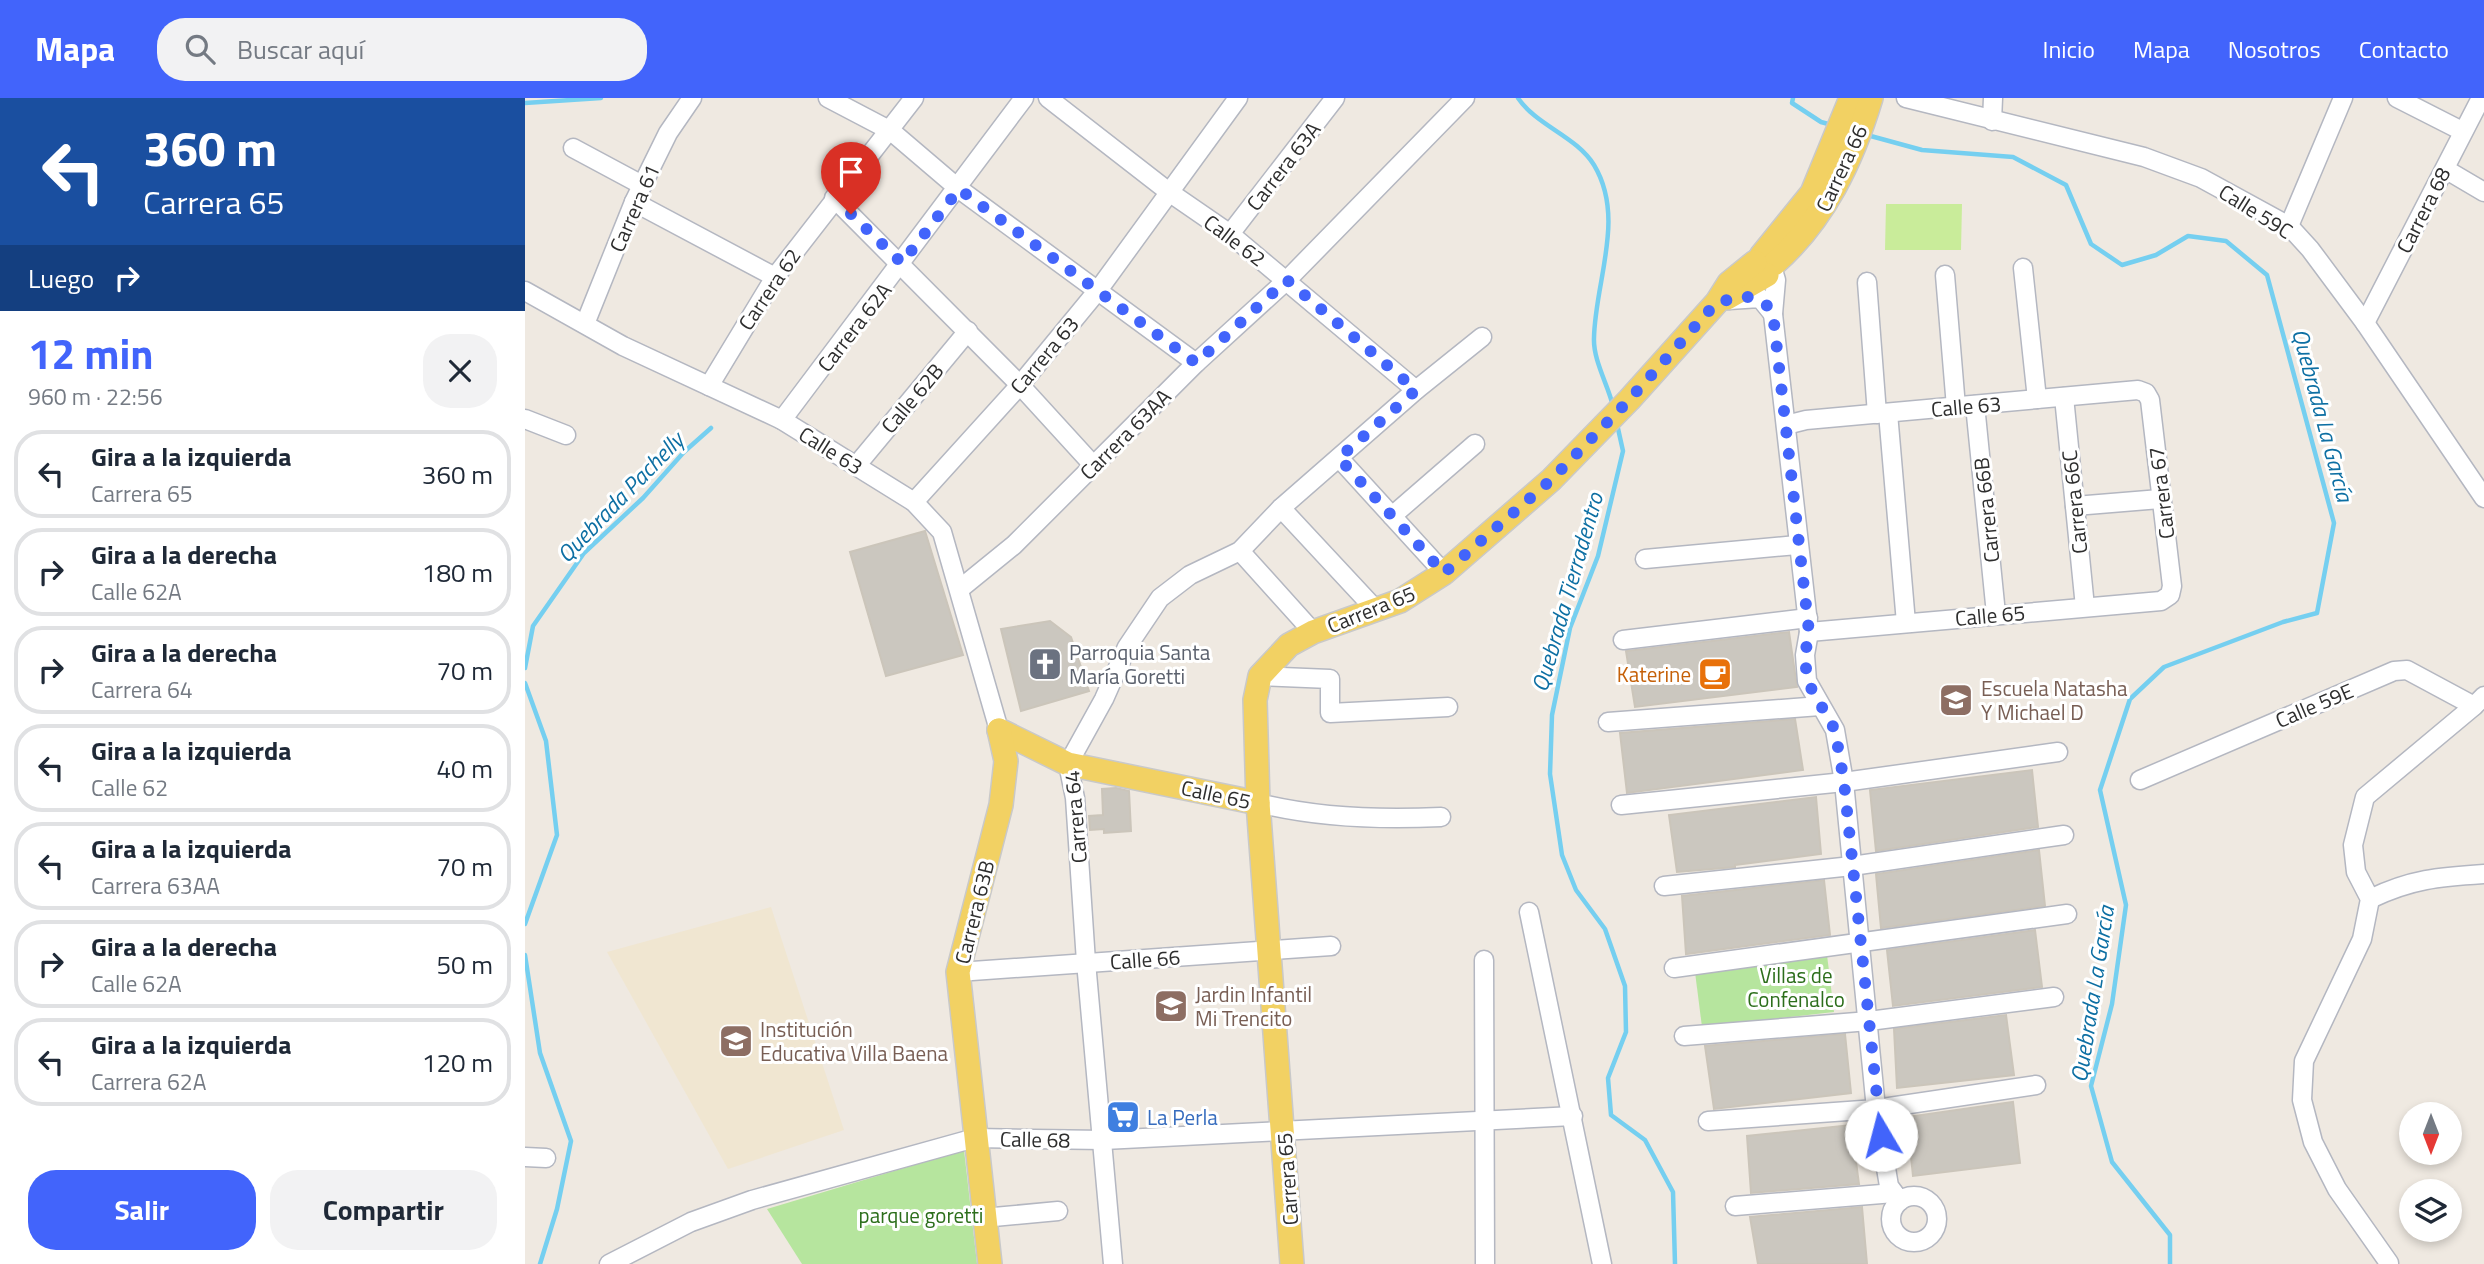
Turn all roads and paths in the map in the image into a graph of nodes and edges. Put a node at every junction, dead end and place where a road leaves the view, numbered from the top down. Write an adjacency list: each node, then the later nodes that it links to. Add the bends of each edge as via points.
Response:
1 (692, 98): 23 (street, Carrera 61, via 668,133)
2 (828, 98): 16 (street)
3 (914, 98): 16 (street, Carrera 62)
4 (1024, 98): 20 (street, Carrera 62A)
5 (1048, 98): 21 (street, Calle 62)
6 (1238, 98): 21 (street, Carrera 63)
7 (1335, 98): 26 (street, Carrera 63A)
8 (1465, 98): 32 (street, Carrera 63AA)
9 (1906, 98): 15 (street, Calle 59C)
10 (1993, 98): 15 (street)
11 (2343, 98): 25 (street)
12 (2397, 98): 17 (street)
13 (2481, 98): 17 (street, Carrera 68)
14 (1860, 101): 28 (main road, Carrera 66, via 1821,214)
15 (1991, 121): 25 (street, Calle 59C, via 2144,157 2201,178)
16 (891, 131): 20 (street); 24 (street, Carrera 62)
17 (2462, 131): 19 (street, Carrera 68)
18 (573, 148): 23 (street)
19 (2445, 169): 22 (street); 38 (street, Carrera 68)
20 (959, 189): 27 (street, Carrera 62A); 34 (street)
21 (1169, 192): 26 (street, Calle 62); 34 (street, Carrera 63)
22 (2484, 192)
23 (638, 193): 31 (street); 39 (street, Carrera 61)
24 (834, 198): 27 (street); 31 (street, Carrera 62)
25 (2290, 226): 38 (street, Calle 59C)
26 (1230, 234): 32 (street, Calle 62)
27 (902, 263): 40 (street); 53 (street, Carrera 62A)
28 (1766, 265): 36 (main road, Carrera 65, via 1729,283); 37 (street, via 1776,280)
29 (2023, 268): 48 (street)
30 (1945, 275): 50 (street)
31 (775, 278): 44 (street, Carrera 62)
32 (1287, 280): 42 (street, Carrera 63AA); 45 (street, Calle 62)
33 (1867, 282): 51 (street)
34 (1099, 289): 42 (street); 43 (street, Carrera 63)
35 (525, 291): 39 (street, Calle 63)
36 (1717, 302): 37 (street, via 1760,298); 69 (main road, Carrera 65, via 1551,480)
37 (1773, 314): 54 (street)
38 (2365, 323): 60 (street, Calle 59C)
39 (585, 324): 44 (street, Calle 63)
40 (968, 331): 43 (street); 59 (street, Calle 62B)
41 (1482, 337): 45 (street, Carrera 64)
42 (1196, 363): 58 (street, Carrera 63AA)
43 (1020, 385): 58 (street); 62 (street, Carrera 63)
44 (709, 386): 53 (street, Calle 63)
45 (1416, 390): 57 (street, Carrera 64)
46 (2146, 393): 47 (street, Calle 63); 61 (street, Carrera 67)
47 (2064, 397): 48 (street, Calle 63); 63 (street, Carrera 66C)
48 (2037, 399): 49 (street, Calle 63)
49 (1975, 405): 50 (street, Calle 63); 74 (street, Carrera 66B)
50 (1957, 407): 51 (street, Calle 63)
51 (1883, 414): 54 (street, Calle 63); 75 (street)
52 (525, 419): 55 (street)
53 (782, 420): 59 (street, Calle 63)
54 (1786, 425): 66 (street)
55 (566, 435)
56 (1475, 444): 65 (street)
57 (1339, 458): 64 (street, Carrera 64); 65 (street)
58 (1093, 465): 70 (street, Carrera 63AA, via 1014,545)
59 (856, 466): 62 (street, Calle 63)
60 (2484, 498)
61 (2160, 499): 63 (street); 71 (street, Carrera 67)
62 (914, 502): 70 (street, Calle 63, via 943,532)
63 (2074, 506): 72 (street, Carrera 66C)
64 (1281, 508): 67 (street, Carrera 64); 73 (street)
65 (1392, 516): 69 (street)
66 (1797, 545): 68 (street); 76 (street)
67 (1240, 551): 77 (street); 86 (street, Carrera 64, via 1190,575 1160,598 1127,647)
68 (1645, 559)
69 (1444, 573): 73 (main road, Carrera 65, via 1400,601)
70 (961, 589): 84 (street, Calle 63)
71 (2170, 595): 72 (street, Calle 65, via 2161,601)
72 (2085, 607): 74 (street, Calle 65)
73 (1375, 609): 77 (main road, Carrera 65)
74 (1996, 614): 75 (street, Calle 65)
75 (1906, 623): 76 (street, Calle 65)
76 (1808, 625): 78 (street, Calle 65); 81 (street, via 1807,681)
77 (1313, 632): 79 (main road, Carrera 65, via 1289,645)
78 (1623, 640)
79 (1260, 676): 82 (street, via 1330,679 1330,713); 89 (main road, Carrera 65, via 1255,700)
80 (2479, 701): 87 (street, Calle 59E, via 2407,670 2394,671); 96 (street, via 2365,797 2353,845 2356,872)
81 (1820, 706): 83 (street); 88 (street, via 1835,730)
82 (1448, 708)
83 (1608, 723)
84 (999, 730): 86 (main road, Calle 65); 105 (main road, Carrera 63B, via 1006,761 1001,805)
85 (2058, 752): 88 (street)
86 (1068, 764): 89 (main road, Calle 65); 103 (street, Carrera 64, via 1075,798)
87 (2140, 780)
88 (1844, 782): 90 (street); 93 (street)
89 (1258, 803): 91 (street, Calle 65, via 1345,816); 101 (main road, Carrera 65)
90 (1621, 805)
91 (1441, 817)
92 (2064, 835): 93 (street)
93 (1852, 866): 95 (street); 99 (street)
94 (2484, 874): 96 (street, via 2423,878)
95 (1664, 886)
96 (2370, 899): 122 (street, via 2362,939 2304,1060 2302,1100 2313,1142 2337,1189)
97 (1529, 912): 111 (street)
98 (2067, 914): 99 (street)
99 (1860, 944): 104 (street); 107 (street)
100 (1331, 946): 101 (street, Calle 66)
101 (1269, 951): 103 (street, Calle 66); 114 (main road, Carrera 65)
102 (1484, 960): 112 (street)
103 (1086, 962): 105 (street, Calle 66); 116 (street, Carrera 64)
104 (1674, 968)
105 (958, 972): 115 (main road, Carrera 63B)
106 (2054, 997): 107 (street)
107 (1869, 1021): 108 (street); 110 (street)
108 (1684, 1036)
109 (2036, 1085): 110 (street)
110 (1876, 1109): 113 (street); 119 (street, via 1889,1186 1897,1197)
111 (1573, 1116): 112 (street, Calle 68); 128 (street)
112 (1483, 1119): 114 (street, Calle 68); 127 (street)
113 (1707, 1121)
114 (1284, 1132): 116 (street, Calle 68); 126 (main road, Carrera 65)
115 (975, 1138): 116 (street, Calle 68); 121 (main road, Carrera 63B); 123 (street, Calle 68, via 752,1200 691,1222)
116 (1104, 1140): 125 (street, Carrera 64)
117 (525, 1157): 118 (street)
118 (546, 1158)
119 (1735, 1206)
120 (1058, 1211): 121 (street)
121 (983, 1218): 124 (main road, Carrera 63B)
122 (2389, 1263)
123 (610, 1264)
124 (990, 1264)
125 (1113, 1264)
126 (1292, 1264)
127 (1485, 1264)
128 (1602, 1264)

